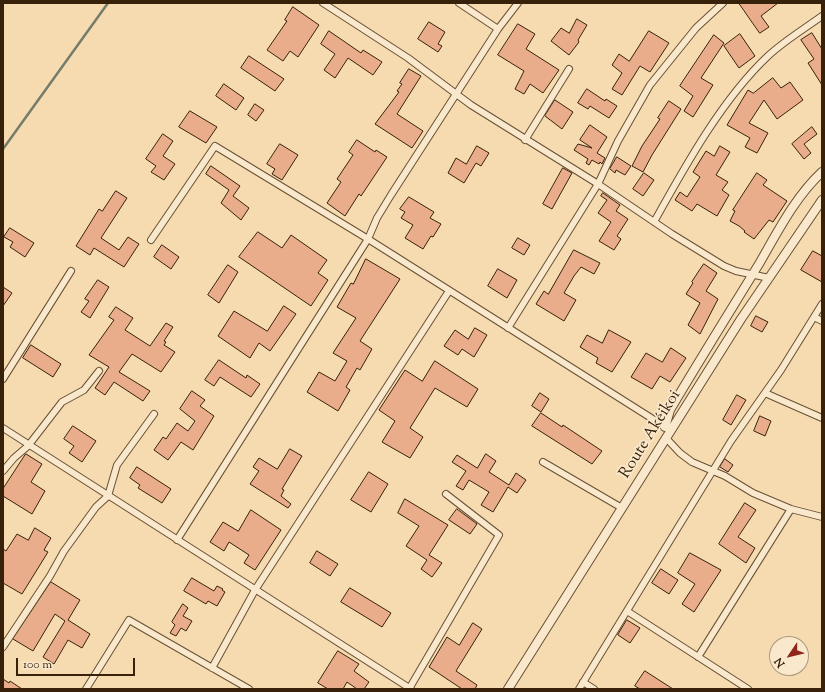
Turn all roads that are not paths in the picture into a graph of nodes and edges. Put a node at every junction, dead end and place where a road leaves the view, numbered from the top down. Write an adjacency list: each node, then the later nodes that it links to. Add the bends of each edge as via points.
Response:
1 (323, 3): 8 (street, via 408,58)
2 (459, 3): 6 (street)
3 (518, 3): 6 (street)
4 (724, 3): 11 (street, via 696,28 650,85 618,141)
5 (822, 16): 13 (street, via 768,56 739,88 685,166)
6 (498, 29): 8 (street)
7 (569, 68): 9 (street)
8 (456, 95): 9 (street); 14 (street, via 391,195)
9 (525, 140): 11 (street)
10 (822, 172): 17 (street, Route Akéikoi, via 798,201)
11 (598, 184): 13 (street); 23 (street)
12 (822, 200): 18 (street, Route Akéikoi)
13 (654, 222): 17 (street, via 724,266 736,271)
14 (368, 239): 15 (street, via 215,146); 19 (street); 40 (street)
15 (151, 240)
16 (71, 271): 25 (street)
17 (753, 273): 18 (street); 30 (street, Route Akéikoi, via 670,410)
18 (769, 278): 30 (street, Route Akéikoi)
19 (449, 291): 23 (street); 41 (street)
20 (822, 304): 21 (street)
21 (814, 317): 22 (street); 26 (street)
22 (822, 321)
23 (508, 328): 30 (street)
24 (99, 371): 31 (street, via 84,390 62,402)
25 (3, 379)
26 (765, 393): 28 (street); 34 (street, via 731,441)
27 (154, 414): 36 (street, via 117,466)
28 (822, 418)
29 (3, 428): 31 (street)
30 (667, 432): 34 (street, via 680,454); 37 (street, Route Akéikoi)
31 (28, 446): 33 (street); 36 (street)
32 (543, 462): 37 (street)
33 (3, 471)
34 (714, 471): 38 (street, via 753,493); 42 (street)
35 (446, 494): 49 (street, via 500,535)
36 (108, 496): 40 (street); 43 (street, via 96,507 64,552)
37 (622, 508): 50 (street, Route Akéikoi)
38 (791, 509): 39 (street); 44 (street)
39 (822, 517)
40 (177, 540): 41 (street)
41 (255, 590): 45 (street); 49 (street)
42 (627, 611): 44 (street); 46 (street)
43 (3, 647)
44 (698, 657): 53 (street)
45 (212, 668): 47 (street, via 129,620); 48 (street)
46 (583, 682): 51 (street); 52 (street)
47 (86, 689)
48 (249, 689)
49 (410, 689)
50 (508, 689)
51 (579, 689)
52 (594, 689)
53 (748, 689)

